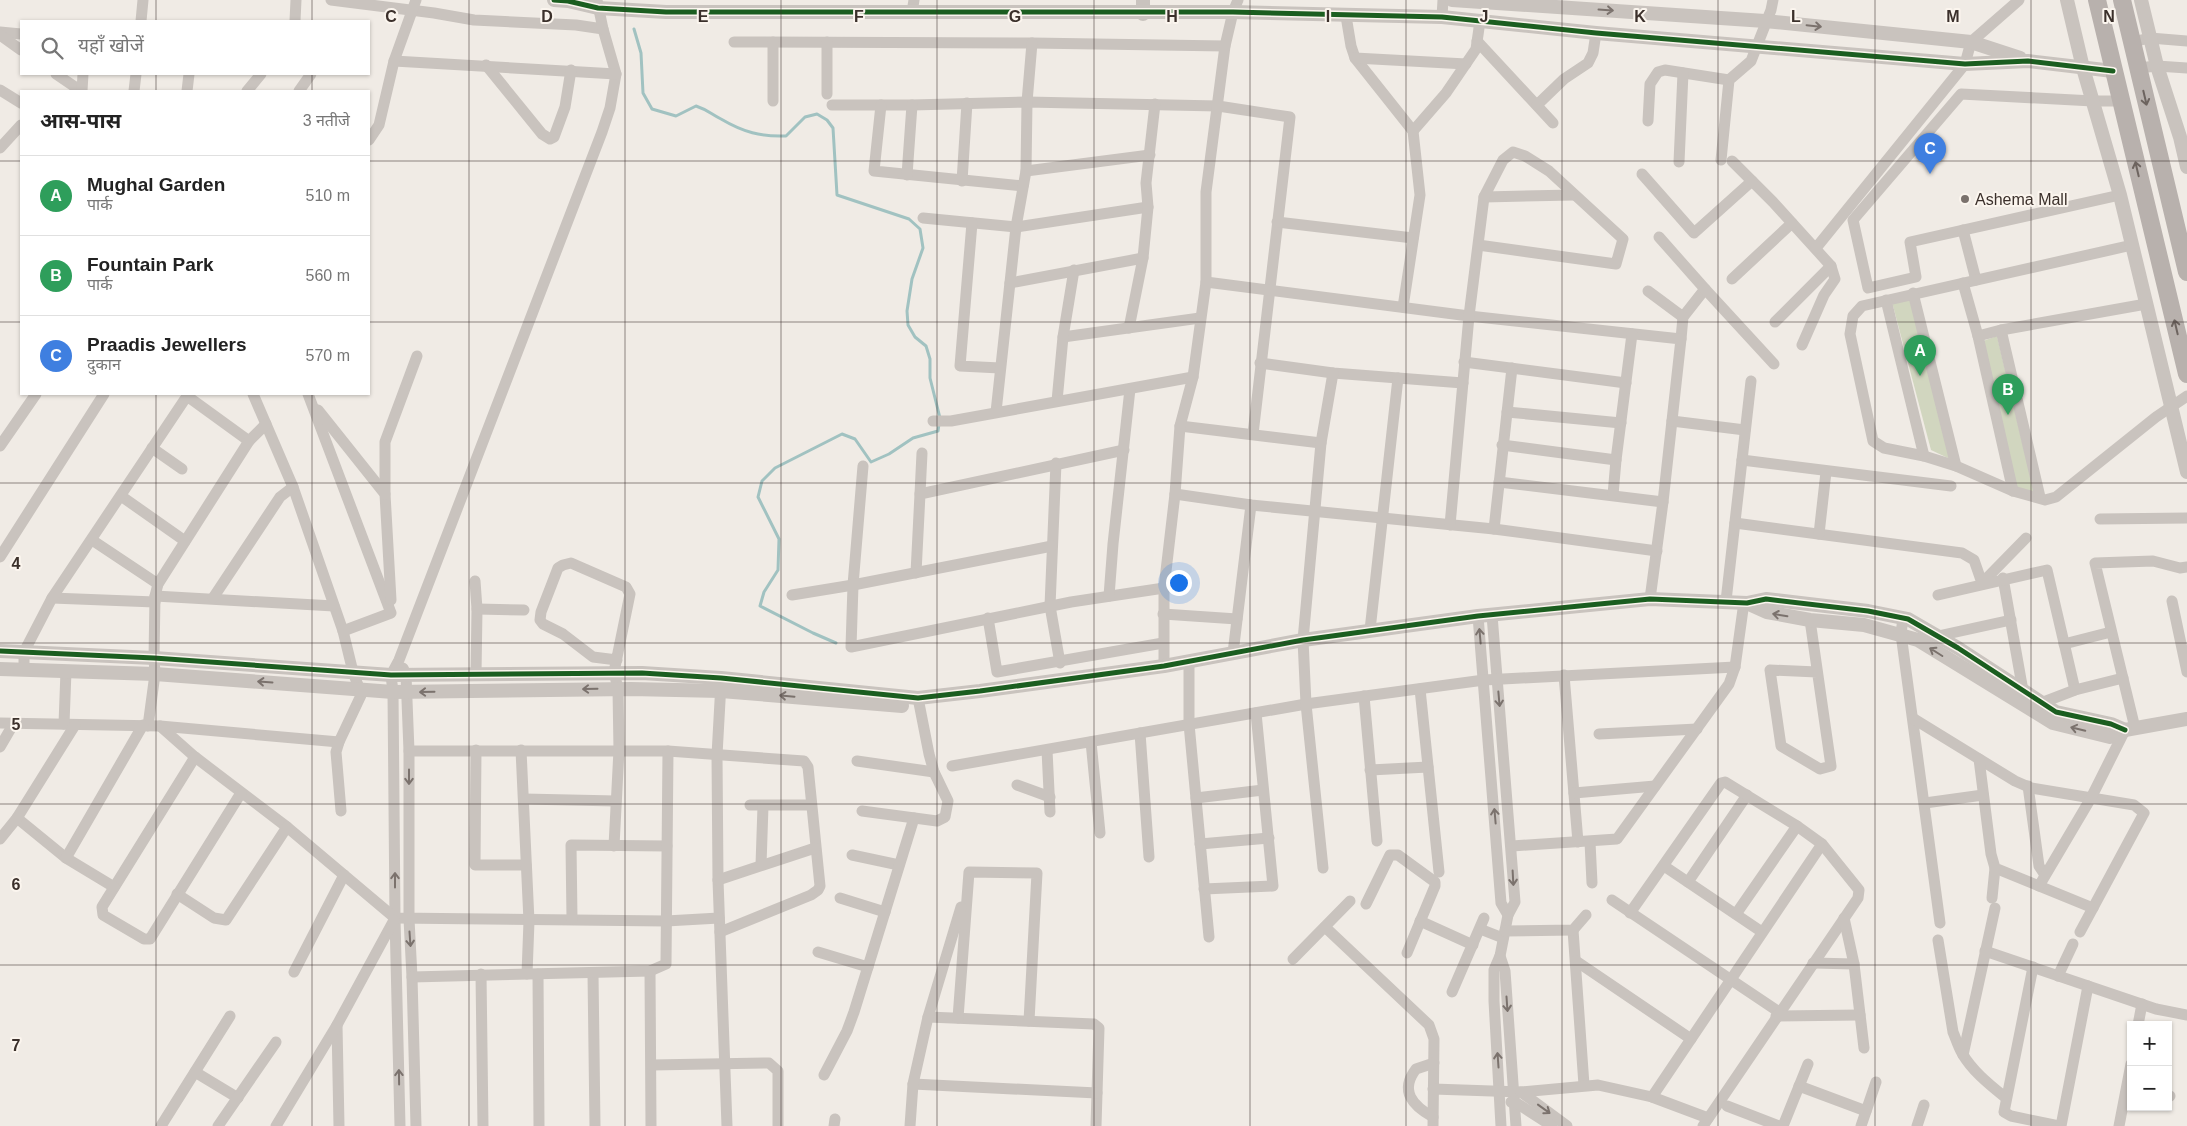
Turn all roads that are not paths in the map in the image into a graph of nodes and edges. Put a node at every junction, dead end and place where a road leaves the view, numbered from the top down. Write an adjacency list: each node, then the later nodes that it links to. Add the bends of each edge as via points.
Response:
1 (143, 0): 21 (street)
2 (296, 0): 22 (street)
3 (330, 0): 15 (street)
4 (566, 0): 14 (street)
5 (1443, 0): 20 (street)
6 (1452, 0): 7 (street)
7 (1458, 0): 24 (street, one-way to 24)
8 (1773, 0): 24 (street)
9 (2019, 0): 36 (street)
10 (2067, 0): 48 (street)
11 (2096, 0): 52 (main road)
12 (2122, 0): 37 (main road)
13 (2141, 0): 29 (street)
14 (597, 4): 16 (street, via 666,12); 25 (street)
15 (414, 5): 25 (street, via 474,20); 42 (street)
16 (913, 6): 18 (street)
17 (1236, 6): 18 (street); 19 (street); 38 (street)
18 (1143, 7)
19 (1346, 16): 20 (street); 41 (street)
20 (1442, 17): 23 (street)
21 (141, 20)
22 (295, 20)
23 (1480, 21): 26 (street); 30 (street)
24 (1766, 21): 36 (street, one-way to 36); 39 (street)
25 (603, 29): 54 (street)
26 (1596, 33): 39 (street); 78 (street, via 1588,63 1564,79)
27 (0, 34): 28 (street); 40 (street)
28 (20, 34)
29 (2150, 38): 31 (street); 37 (street); 47 (street)
30 (1477, 41): 44 (street, via 1476,49); 78 (street)
31 (2187, 41)
32 (734, 42): 33 (street)
33 (773, 42): 34 (street); 69 (street)
34 (828, 42): 35 (street); 76 (street, via 830,100)
35 (1032, 42): 38 (street); 73 (street)
36 (1971, 42): 43 (street); 45 (street)
37 (2132, 42): 49 (main road)
38 (1226, 46): 79 (street)
39 (1756, 46): 45 (street); 61 (street, via 1751,61)
40 (20, 49)
41 (1355, 58): 44 (street); 83 (street)
42 (394, 61): 46 (street); 84 (street, via 379,125)
43 (2028, 61): 45 (street); 48 (street)
44 (1466, 64): 83 (street)
45 (1966, 64): 109 (street)
46 (486, 66): 51 (street); 51 (street, via 542,134 550,139 554,137 566,107)
47 (2157, 66): 49 (street); 50 (street); 88 (street)
48 (2083, 68): 52 (street); 70 (street)
49 (2138, 68): 113 (main road, one-way to 113)
50 (2187, 68)
51 (571, 70): 54 (street)
52 (2113, 71): 71 (main road)
53 (1683, 73): 61 (street); 80 (street, via 1665,70 1654,75 1650,84); 87 (street)
54 (616, 74): 252 (street, via 602,132)
55 (58, 75): 63 (street)
56 (84, 75): 64 (street)
57 (136, 75): 65 (street)
58 (189, 75): 66 (street)
59 (259, 75): 67 (street)
60 (310, 75): 68 (street)
61 (1729, 80): 93 (street, via 1726,160)
62 (0, 90): 72 (street)
63 (80, 90)
64 (82, 90)
65 (134, 90)
66 (187, 90)
67 (248, 90)
68 (300, 90)
69 (773, 101)
70 (2093, 101): 71 (street); 96 (street); 104 (street, via 1961,94 1853,220 1868,288 1916,277 1910,242)
71 (2120, 101): 144 (main road, one-way to 71)
72 (20, 102)
73 (1028, 102): 74 (street); 75 (street); 89 (street)
74 (967, 103): 77 (street); 92 (street)
75 (1156, 104): 79 (street); 86 (street)
76 (881, 105): 77 (street); 91 (street, via 874,171)
77 (912, 105): 91 (street)
78 (1537, 105): 81 (street)
79 (1218, 106): 100 (street, via 1290,117); 116 (street, via 1206,192)
80 (1648, 121)
81 (1553, 123)
82 (20, 126): 85 (street)
83 (1413, 131): 106 (street, via 1420,195)
84 (370, 138)
85 (0, 148)
86 (1150, 155): 89 (street); 98 (street, via 1146,184)
87 (1679, 162)
88 (2187, 166)
89 (1026, 171): 94 (street)
90 (1642, 174): 93 (street, via 1694,234)
91 (906, 175): 92 (street)
92 (962, 181): 94 (street)
93 (1752, 181): 102 (street)
94 (1023, 186): 103 (street)
95 (1574, 194): 97 (street); 97 (street, via 1549,171 1513,152 1503,160); 108 (street, via 1623,239 1616,264)
96 (2120, 195): 104 (street); 107 (street)
97 (1484, 197): 108 (street)
98 (1148, 207): 103 (street); 110 (street)
99 (923, 218): 101 (street)
100 (1277, 222): 106 (street); 120 (street)
101 (972, 223): 103 (street); 141 (street, via 960,366)
102 (1792, 223): 109 (street); 114 (street)
103 (1016, 227): 117 (street)
104 (1963, 230): 115 (street)
105 (1658, 237): 119 (street)
106 (1413, 238): 125 (street)
107 (2132, 245): 115 (street); 124 (street)
108 (1478, 246): 126 (street)
109 (1816, 248): 111 (street)
110 (1143, 258): 112 (street); 130 (street)
111 (1831, 266): 129 (street); 136 (street, via 1835,279 1824,295)
112 (1074, 270): 117 (street); 134 (street)
113 (2187, 272)
114 (1732, 279)
115 (1976, 280): 118 (street)
116 (1206, 282): 120 (street); 128 (street)
117 (1010, 283): 141 (street)
118 (1963, 283): 122 (street); 133 (street)
119 (1705, 289): 127 (street); 140 (street)
120 (1269, 291): 125 (street); 139 (street)
121 (1648, 291): 127 (street)
122 (1913, 293): 123 (street); 180 (street)
123 (1886, 300): 175 (street); 175 (street, via 1862,306 1853,316 1850,334 1873,441 1884,448)
124 (2146, 304): 131 (street); 158 (street)
125 (1403, 307): 126 (street)
126 (1469, 316): 132 (street); 138 (street)
127 (1683, 317): 135 (street)
128 (1200, 318): 130 (street); 145 (street)
129 (1775, 322)
130 (1129, 328): 134 (street)
131 (2001, 330): 133 (street); 193 (street)
132 (1632, 334): 135 (street); 149 (street)
133 (1978, 336): 187 (street)
134 (1063, 337): 157 (street)
135 (1681, 339): 162 (street)
136 (1802, 345)
137 (417, 356): 188 (street, via 385,442)
138 (1464, 362): 142 (street); 148 (street)
139 (1260, 363): 143 (street); 167 (street)
140 (1774, 364)
141 (1000, 368): 159 (street)
142 (1512, 368): 149 (street); 160 (street)
143 (1333, 372): 146 (street); 169 (street)
144 (2187, 374)
145 (1193, 377): 150 (street); 165 (street)
146 (1398, 378): 148 (street); 197 (street)
147 (1751, 381): 166 (street)
148 (1462, 383): 201 (street)
149 (1626, 383): 163 (street)
150 (1130, 390): 157 (street); 173 (street)
151 (35, 395): 171 (street)
152 (103, 395): 209 (street)
153 (188, 395): 168 (street); 172 (street)
154 (253, 395): 164 (street)
155 (2187, 396): 158 (street)
156 (309, 397): 188 (street); 232 (street)
157 (1057, 401): 159 (street)
158 (2171, 407): 183 (street); 193 (street, via 2056,496 2045,500)
159 (996, 412): 161 (street, via 951,421)
160 (1507, 412): 163 (street); 170 (street)
161 (933, 421)
162 (1672, 421): 166 (street); 194 (street)
163 (1620, 423): 176 (street)
164 (266, 424): 168 (street); 186 (street)
165 (1180, 426): 167 (street); 190 (street)
166 (1745, 430): 177 (street)
167 (1253, 434): 169 (street)
168 (249, 441): 206 (street)
169 (1321, 443): 196 (street)
170 (1502, 445): 176 (street); 184 (street)
171 (0, 446)
172 (152, 448): 181 (street); 192 (street)
173 (1124, 450): 178 (street); 220 (street)
174 (922, 453): 189 (street)
175 (1924, 456): 180 (street)
176 (1616, 460): 191 (street)
177 (1742, 460): 182 (street); 200 (street)
178 (1056, 463): 189 (street); 207 (street)
179 (864, 466): 216 (street)
180 (1956, 466): 187 (street)
181 (182, 469)
182 (1826, 472): 185 (street); 203 (street)
183 (2187, 472)
184 (1499, 482): 191 (street); 202 (street)
185 (1951, 486)
186 (294, 487): 222 (street, via 280,497); 228 (street)
187 (2013, 491): 193 (street)
188 (385, 494): 232 (street)
189 (920, 494): 211 (street)
190 (1175, 494): 195 (street); 217 (street)
191 (1613, 495): 194 (street)
192 (121, 496): 205 (street); 206 (street)
193 (2040, 497)
194 (1663, 502): 208 (street)
195 (1251, 504): 196 (street); 237 (street)
196 (1315, 511): 197 (street); 245 (street)
197 (1382, 518): 201 (street); 240 (street)
198 (2187, 518): 199 (street)
199 (2100, 519)
200 (1735, 523): 203 (street); 225 (street)
201 (1450, 525): 202 (street)
202 (1494, 529): 208 (street)
203 (1819, 534): 214 (street, via 1962,553 1974,560)
204 (2026, 538): 214 (street)
205 (92, 540): 215 (street); 221 (street)
206 (186, 541): 215 (street)
207 (1052, 546): 211 (street); 229 (street)
208 (1657, 551): 223 (street)
209 (0, 557)
210 (2187, 567): 242 (street, via 2153,561 2095,563)
211 (916, 573): 216 (street)
212 (2003, 578): 214 (street); 239 (street); 247 (street, via 2047,570)
213 (475, 581): 230 (street)
214 (1982, 583): 219 (street)
215 (158, 584): 224 (street)
216 (853, 585): 218 (street); 235 (street, via 851,647)
217 (1164, 588): 220 (street); 233 (street)
218 (792, 595)
219 (1938, 595)
220 (1109, 596): 229 (street)
221 (52, 598): 224 (street); 249 (street)
222 (213, 598): 224 (street); 228 (street)
223 (1650, 598): 225 (street); 234 (street)
224 (155, 599): 251 (street)
225 (1726, 601): 227 (street)
226 (2172, 601): 263 (street)
227 (1745, 602): 236 (street, via 1766,599); 238 (street, one-way to 227, via 1767,612); 257 (street)
228 (334, 606): 241 (street)
229 (1050, 606): 235 (street); 254 (street)
230 (477, 609): 231 (street); 265 (street)
231 (524, 610)
232 (391, 613): 241 (street)
233 (1163, 614): 237 (street); 246 (street)
234 (1485, 616): 240 (street); 270 (street, one-way to 234); 271 (street)
235 (988, 618): 254 (street, via 997,672)
236 (1903, 618): 243 (street); 244 (street)
237 (1237, 619): 250 (street)
238 (1810, 620): 243 (street, via 1864,625); 262 (street)
239 (2011, 620): 244 (street); 277 (street)
240 (1370, 630): 245 (street)
241 (343, 631): 261 (street)
242 (2112, 632): 247 (street); 269 (street)
243 (1901, 634): 285 (street); 293 (street, one-way to 243, via 2110,737 2053,723 1918,640)
244 (1938, 636): 277 (street)
245 (1303, 640): 250 (street); 281 (street)
246 (1163, 643): 254 (street); 256 (street)
247 (2064, 644): 276 (street)
248 (0, 651): 249 (street)
249 (24, 652): 251 (street); 259 (street)
250 (1233, 653): 253 (street)
251 (154, 658): 261 (street); 264 (street)
252 (399, 660): 266 (street); 267 (street)
253 (1189, 661): 256 (street); 288 (street)
254 (1060, 663)
255 (616, 666): 255 (street, via 629,589 571,563 563,565 558,568 540,620 593,657); 265 (street); 272 (street); 274 (street)
256 (1164, 666): 280 (street)
257 (1735, 668): 268 (street); 292 (street, via 1729,684)
258 (0, 669): 259 (street)
259 (24, 670): 260 (street)
260 (66, 671): 264 (street); 289 (street)
261 (353, 672): 266 (street); 273 (street)
262 (1817, 672): 262 (street, via 1831,766 1820,769 1781,746 1770,670)
263 (2187, 672)
264 (155, 674): 273 (street, one-way to 264); 290 (street)
265 (476, 674): 267 (street)
266 (391, 675): 267 (street); 278 (street)
267 (406, 675): 278 (street)
268 (1564, 676): 271 (street); 318 (street)
269 (2123, 678): 276 (street); 293 (street)
270 (1484, 680): 271 (street); 275 (street); 376 (street, one-way to 270, via 1501,903)
271 (1498, 680): 346 (street, one-way to 346)
272 (721, 684): 274 (street); 280 (street); 305 (street)
273 (362, 688): 278 (street); 296 (street)
274 (618, 689): 278 (street, one-way to 278); 301 (street)
275 (1420, 689): 279 (street); 310 (street)
276 (2075, 690): 282 (street)
277 (2023, 691): 282 (street)
278 (400, 692): 303 (street); 378 (street, one-way to 278)
279 (1364, 696): 281 (street); 311 (street)
280 (924, 702): 312 (street, via 926,745)
281 (1306, 704): 283 (street); 355 (street)
282 (2042, 704): 293 (street, via 2064,715)
283 (1256, 713): 288 (street); 316 (street)
284 (2187, 719): 293 (street)
285 (1914, 720): 307 (street); 326 (street)
286 (0, 723): 287 (street)
287 (14, 723): 289 (street); 298 (street)
288 (1189, 724): 294 (street); 322 (street)
289 (69, 725): 290 (street); 333 (street)
290 (145, 725): 291 (street); 350 (street)
291 (160, 726): 296 (street); 306 (street)
292 (1697, 729): 295 (street); 314 (street)
293 (2130, 729): 323 (street)
294 (1140, 733): 297 (street); 349 (street)
295 (1599, 734)
296 (339, 742): 330 (street, via 336,762)
297 (1091, 742): 302 (street); 337 (street)
298 (0, 747)
299 (476, 750): 300 (street); 303 (street); 351 (street, via 476,865)
300 (521, 750): 301 (street); 324 (street)
301 (619, 750): 304 (street); 325 (street)
302 (1047, 750): 309 (street); 321 (street)
303 (409, 751): 381 (street, one-way to 381)
304 (668, 751): 305 (street); 345 (street)
305 (717, 755): 328 (street, via 804,760 808,767); 360 (street)
306 (195, 757): 317 (street); 365 (street)
307 (1979, 759): 315 (street); 320 (street)
308 (857, 761): 312 (street)
309 (952, 766)
310 (1428, 767): 311 (street); 357 (street)
311 (1370, 770): 340 (street)
312 (934, 772): 334 (street, via 948,801 945,816 937,821)
313 (1017, 785): 321 (street)
314 (1655, 786): 318 (street); 341 (street, via 1617,839)
315 (2028, 786): 323 (street); 359 (street, via 2039,866)
316 (1263, 790): 322 (street); 339 (street)
317 (241, 793): 336 (street); 367 (street)
318 (1574, 794): 341 (street)
319 (1747, 795): 335 (street); 354 (street, via 1728,783 1721,784); 361 (street)
320 (1983, 795): 326 (street); 356 (street)
321 (1050, 797): 332 (street)
322 (1196, 798): 342 (street)
323 (2091, 798): 359 (street); 372 (street, via 2134,805 2144,813)
324 (524, 799): 325 (street); 351 (street)
325 (616, 800): 344 (street)
326 (1925, 803): 386 (street)
327 (750, 805): 329 (street)
328 (811, 805): 329 (street); 347 (street)
329 (763, 806): 352 (street)
330 (341, 811)
331 (862, 811): 334 (street)
332 (1050, 812)
333 (17, 818): 338 (street); 350 (street)
334 (914, 818): 353 (street)
335 (1797, 826): 343 (street); 375 (street)
336 (287, 827): 358 (street); 367 (street, via 226,920 214,918)
337 (1100, 833)
338 (1, 835)
339 (1269, 838): 342 (street); 366 (street, via 1273,886)
340 (1377, 841)
341 (1584, 842): 346 (street); 362 (street)
342 (1200, 844): 366 (street)
343 (1822, 844): 380 (street, via 1859,890 1858,898); 390 (street)
344 (614, 846): 345 (street); 382 (street, via 571,845)
345 (667, 846): 384 (street)
346 (1512, 846): 376 (street, one-way to 376, via 1515,902)
347 (816, 848): 352 (street); 389 (street, via 820,886 816,893)
348 (852, 855): 353 (street)
349 (1149, 857)
350 (66, 858): 365 (street)
351 (526, 865): 383 (street)
352 (761, 865): 360 (street)
353 (899, 865): 373 (street)
354 (1664, 866): 361 (street); 374 (street)
355 (1323, 868)
356 (1995, 868): 364 (street); 397 (street)
357 (1439, 872)
358 (344, 874): 378 (street); 408 (street)
359 (2045, 875): 364 (street)
360 (718, 880): 379 (street)
361 (1688, 882): 375 (street)
362 (1592, 883)
363 (967, 886): 422 (street); 423 (street); 424 (street, via 969,872 1038,873)
364 (2039, 886): 372 (street)
365 (114, 887): 367 (street, via 102,907 102,915 144,939 150,939)
366 (1204, 889): 393 (street)
367 (177, 894)
368 (840, 898): 373 (street)
369 (1612, 900): 374 (street)
370 (1350, 901): 387 (street)
371 (1366, 904): 385 (street, via 1387,858 1398,855 1435,884)
372 (2093, 908): 391 (street)
373 (885, 912): 405 (street)
374 (1630, 913): 414 (street)
375 (1736, 914): 390 (street)
376 (1508, 915): 392 (street)
377 (1586, 915): 388 (street)
378 (395, 918): 381 (street); 426 (street); 458 (street, one-way to 378)
379 (719, 918): 384 (street); 389 (street)
380 (1844, 918): 403 (street); 404 (street)
381 (409, 919): 383 (street); 413 (street, one-way to 413)
382 (572, 919): 383 (street); 384 (street)
383 (529, 920): 411 (street)
384 (666, 920): 407 (street, via 666,964)
385 (1420, 921): 396 (street); 399 (street)
386 (1940, 923)
387 (1324, 927): 401 (street); 432 (street, via 1428,1025 1434,1040)
388 (1573, 930): 392 (street); 402 (street)
389 (720, 932): 431 (street)
390 (1762, 932): 414 (street)
391 (2080, 932)
392 (1504, 935): 396 (street, via 1482,923); 400 (street)
393 (1209, 937)
394 (1938, 940): 430 (street, via 1953,1032)
395 (2073, 944): 412 (street)
396 (1473, 945): 416 (street)
397 (1985, 951): 406 (street); 430 (street)
398 (818, 952): 405 (street)
399 (1407, 953)
400 (1500, 956): 444 (street, one-way to 444, via 1505,971); 445 (street, one-way to 400, via 1494,1001 1494,970)
401 (1293, 959)
402 (1576, 961): 427 (street); 439 (street)
403 (1813, 963): 404 (street); 418 (street)
404 (1854, 964): 419 (street)
405 (868, 967): 436 (street, via 846,1031)
406 (2034, 967): 412 (street); 448 (street)
407 (650, 971): 409 (street); 434 (street)
408 (294, 972)
409 (592, 973): 411 (street); 462 (street)
410 (481, 974): 411 (street); 413 (street); 460 (street)
411 (532, 974): 461 (street)
412 (2058, 976): 415 (street)
413 (412, 977): 459 (street)
414 (1730, 980): 418 (street); 427 (street)
415 (2088, 986): 417 (street); 476 (street)
416 (1452, 992)
417 (2142, 1004): 420 (street); 425 (street)
418 (1777, 1014): 419 (street); 453 (street)
419 (1860, 1015): 429 (street)
420 (2187, 1015)
421 (230, 1016): 435 (street)
422 (928, 1017): 423 (street); 438 (street)
423 (958, 1018): 424 (street)
424 (1029, 1021): 442 (street, via 1094,1024 1099,1028)
425 (2139, 1021)
426 (336, 1025): 456 (street); 457 (street)
427 (1691, 1039): 446 (street)
428 (276, 1042): 447 (street)
429 (1864, 1048)
430 (1963, 1055): 448 (street, via 1980,1076)
431 (724, 1063): 434 (street); 464 (street); 465 (street, via 769,1063 778,1071)
432 (1434, 1063): 441 (street); 452 (street, via 1416,1069 1409,1092 1417,1108)
433 (1808, 1064): 440 (street)
434 (652, 1065): 463 (street)
435 (195, 1072): 447 (street); 454 (street)
436 (824, 1075)
437 (1876, 1082): 451 (street)
438 (913, 1084): 442 (street); 466 (street)
439 (1584, 1085): 444 (street); 446 (street)
440 (1799, 1086): 451 (street); 473 (street)
441 (1433, 1088): 445 (street); 452 (street)
442 (1097, 1093): 467 (street)
443 (2127, 1094): 477 (street)
444 (1517, 1095): 445 (street); 469 (street); 470 (street); 471 (street, one-way to 471)
445 (1500, 1096): 468 (street)
446 (1652, 1097): 453 (street)
447 (238, 1098): 455 (street)
448 (2006, 1098): 476 (street, via 2006,1114)
449 (1924, 1105): 475 (street)
450 (1727, 1106): 472 (street)
451 (1866, 1110): 474 (street)
452 (1433, 1122)
453 (1706, 1122)
454 (161, 1126)
455 (218, 1126)
456 (276, 1126)
457 (339, 1126)
458 (400, 1126)
459 (416, 1126)
460 (483, 1126)
461 (539, 1126)
462 (594, 1126)
463 (651, 1126)
464 (727, 1126)
465 (778, 1126)
466 (910, 1126)
467 (1096, 1126)
468 (1501, 1126)
469 (1516, 1126)
470 (1552, 1126)
471 (1567, 1126)
472 (1778, 1126)
473 (1783, 1126)
474 (1861, 1126)
475 (1917, 1126)
476 (2060, 1126)
477 (2119, 1126)

